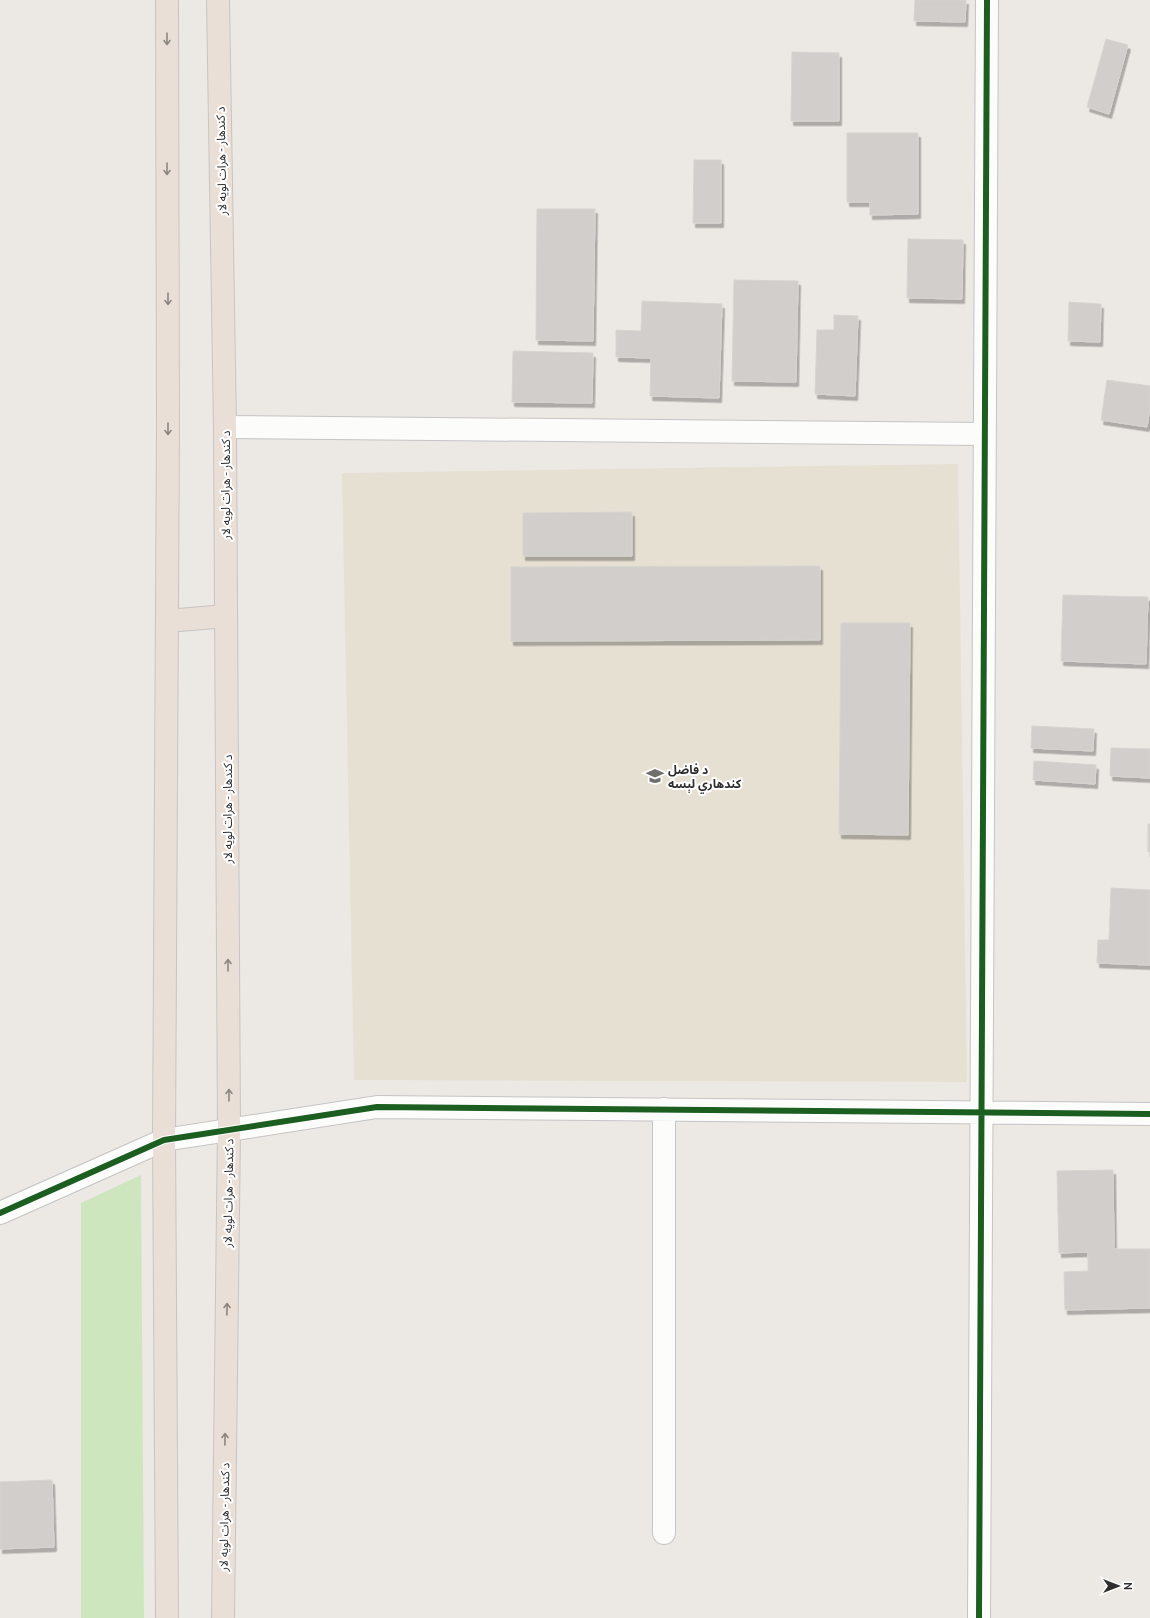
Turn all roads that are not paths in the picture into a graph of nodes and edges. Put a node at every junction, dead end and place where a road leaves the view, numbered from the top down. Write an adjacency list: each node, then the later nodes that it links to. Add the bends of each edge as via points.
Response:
1 (167, 0): 7 (highway, one-way to 7)
2 (218, 0): 4 (highway, د کندهار - هرات لويه لار)
3 (987, 0): 5 (street)
4 (225, 427): 5 (street); 6 (highway, د کندهار - هرات لويه لار)
5 (984, 434): 9 (street)
6 (226, 616): 7 (highway); 11 (highway, د کندهار - هرات لويه لار, one-way to 6)
7 (167, 621): 12 (highway)
8 (664, 1109): 9 (street); 11 (street, via 377,1107); 14 (street)
9 (981, 1112): 10 (street); 17 (street)
10 (1150, 1114)
11 (229, 1130): 12 (street); 16 (highway, د کندهار - هرات لويه لار, one-way to 11)
12 (164, 1140): 13 (street); 15 (highway)
13 (0, 1213)
14 (664, 1533)
15 (167, 1618)
16 (223, 1618)
17 (978, 1618)

